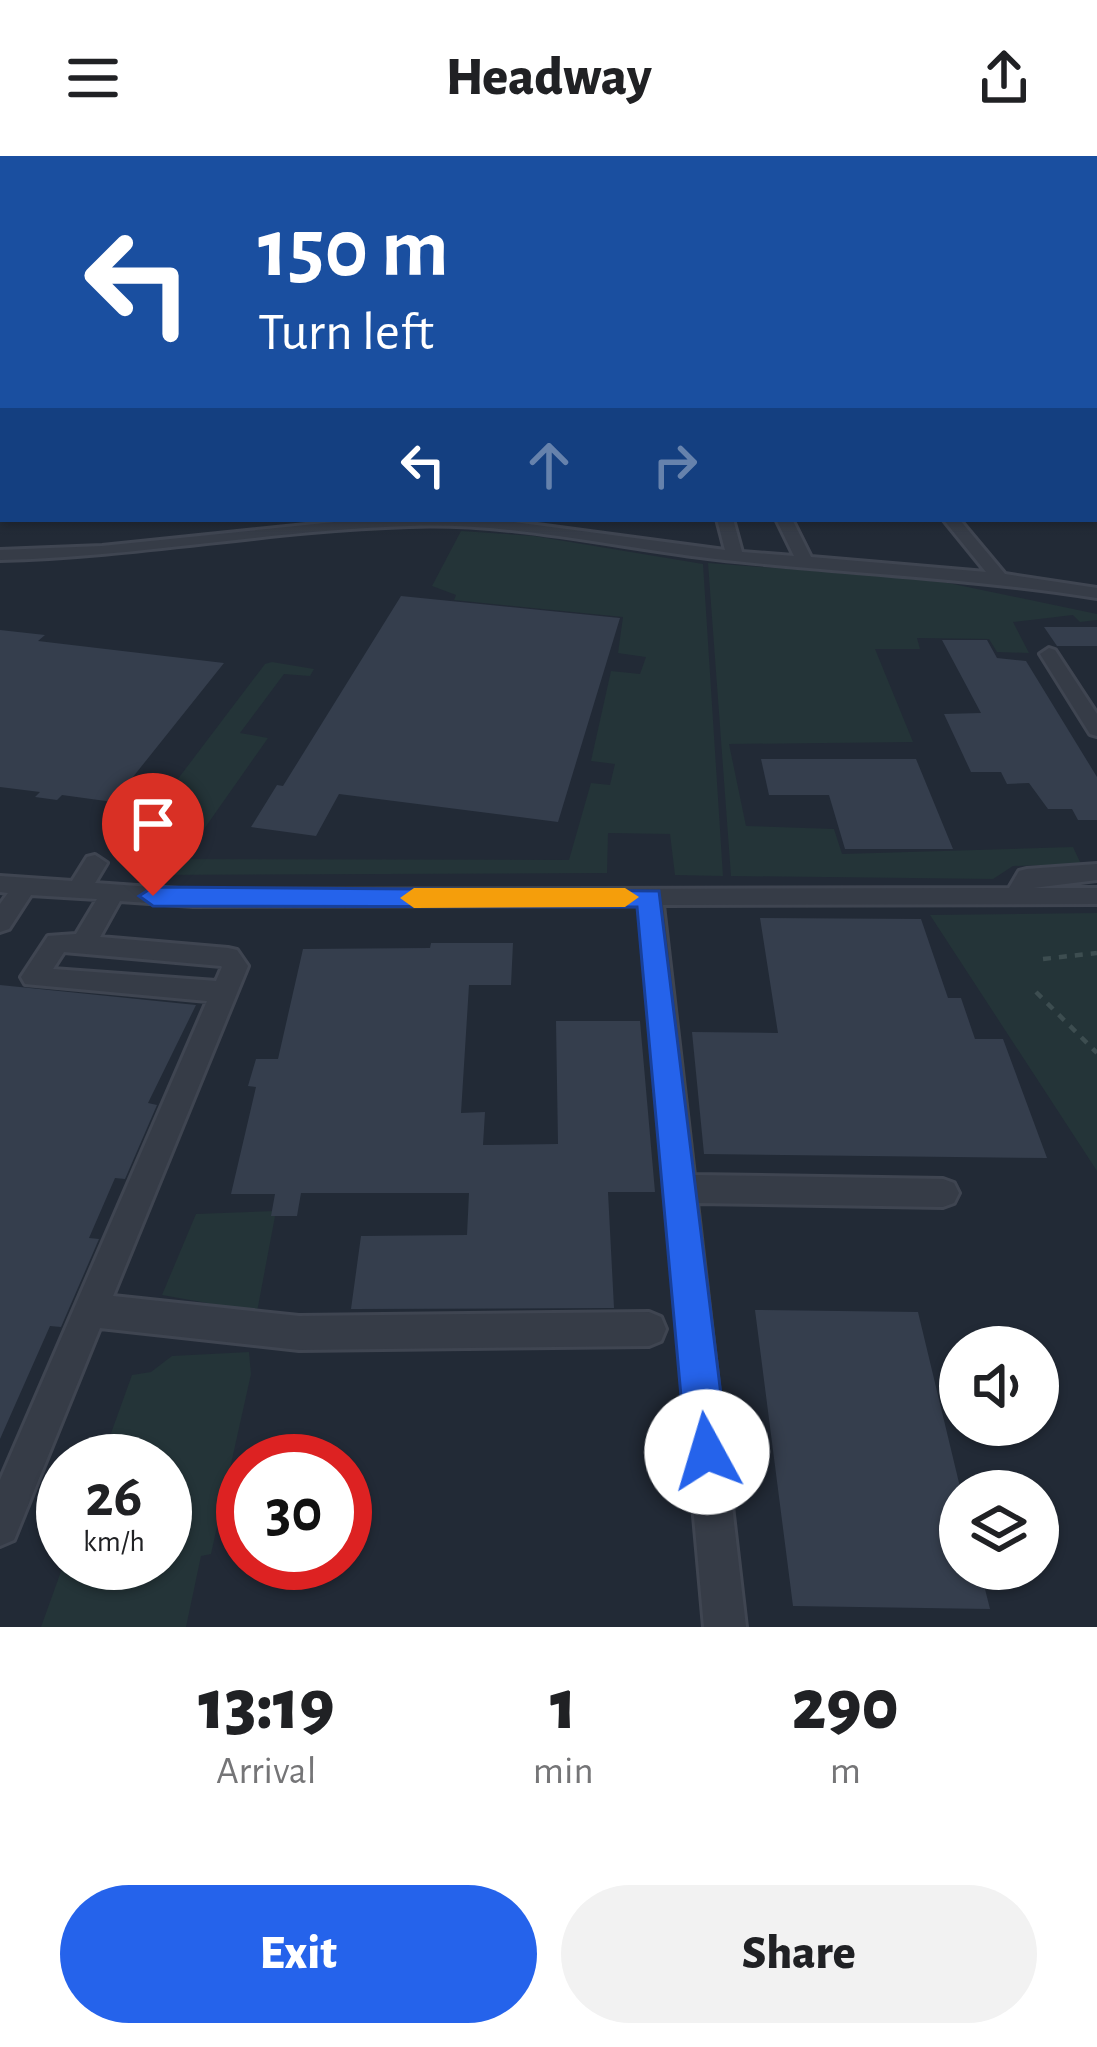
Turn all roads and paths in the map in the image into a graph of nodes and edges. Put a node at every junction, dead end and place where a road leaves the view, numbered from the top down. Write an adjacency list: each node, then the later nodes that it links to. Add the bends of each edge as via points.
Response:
1 (401, 522): 9 (street)
2 (449, 522): 7 (street)
3 (637, 522): 8 (street)
4 (726, 522): 10 (street)
5 (785, 522): 11 (street)
6 (953, 522): 12 (street)
7 (564, 525): 8 (street)
8 (634, 543): 10 (street)
9 (0, 555)
10 (735, 556): 11 (street)
11 (804, 560): 12 (street)
12 (998, 577): 13 (street)
13 (1097, 592)
14 (1049, 654): 15 (street)
15 (1097, 730)
16 (95, 863): 19 (street)
17 (1097, 872): 21 (street, via 1040,873 1027,877)
18 (12, 886): 19 (street); 24 (street)
19 (77, 892): 20 (street)
20 (112, 894): 23 (street); 25 (street)
21 (1016, 896): 22 (street); 23 (street)
22 (1097, 896)
23 (650, 897): 31 (street)
24 (0, 923)
25 (83, 944): 28 (street, via 228,957 235,966); 28 (street, via 57,942 34,976)
26 (1097, 953): 27 (path)
27 (1043, 959)
28 (224, 992): 33 (street)
29 (1036, 992): 30 (path)
30 (1097, 1053)
31 (680, 1189): 32 (street); 36 (street)
32 (943, 1193)
33 (91, 1310): 34 (street, via 299,1333); 35 (street)
34 (649, 1329)
35 (0, 1526)
36 (725, 1627)

